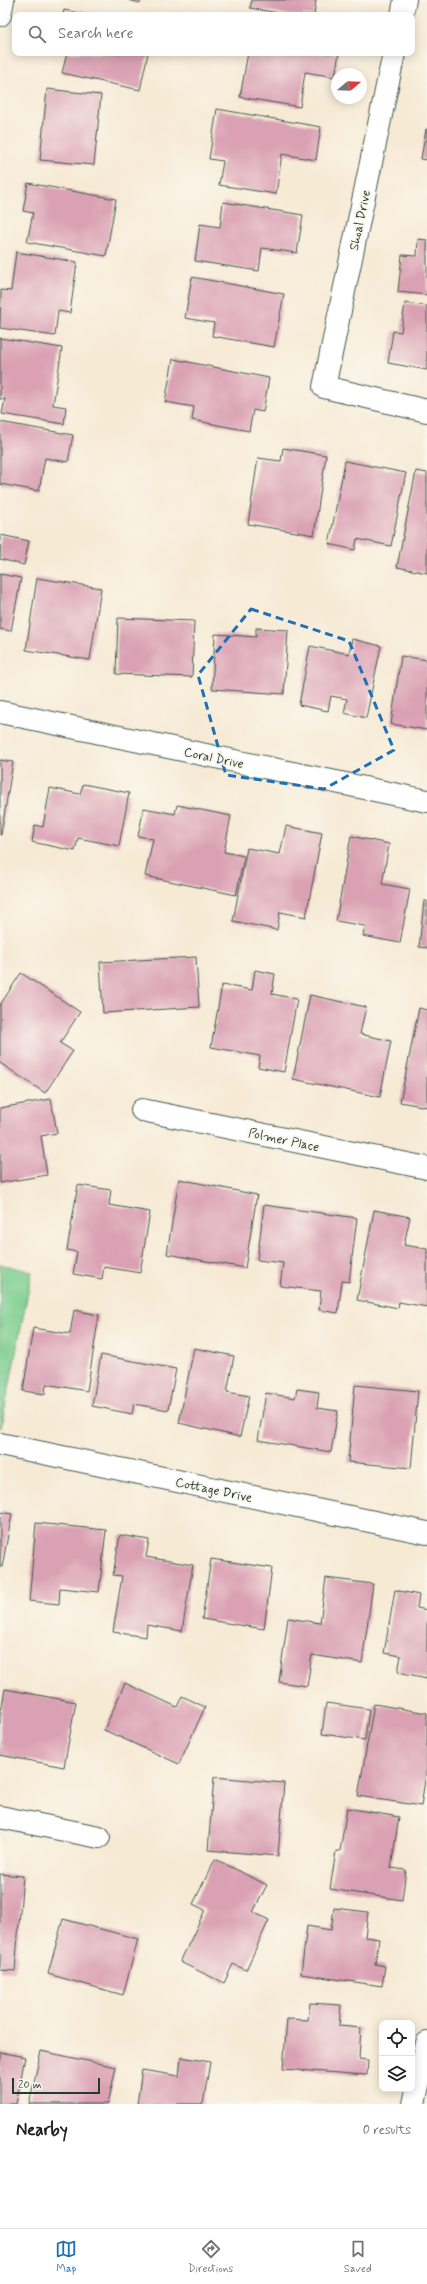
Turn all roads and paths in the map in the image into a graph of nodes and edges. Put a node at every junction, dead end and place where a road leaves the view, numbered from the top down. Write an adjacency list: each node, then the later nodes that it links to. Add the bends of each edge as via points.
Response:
1 (3, 0): 4 (street)
2 (405, 0): 3 (street)
3 (403, 12)
4 (0, 15)
5 (393, 56): 6 (street, Shoal Drive, via 324,387)
6 (427, 411)
7 (0, 712): 8 (street, Coral Drive)
8 (427, 801)
9 (142, 1110): 10 (street, Polmer Place)
10 (427, 1168)
11 (0, 1444): 12 (street, Cottage Drive)
12 (427, 1533)
13 (0, 1817): 14 (street)
14 (99, 1837)
15 (427, 2043): 16 (street)
16 (414, 2104)

